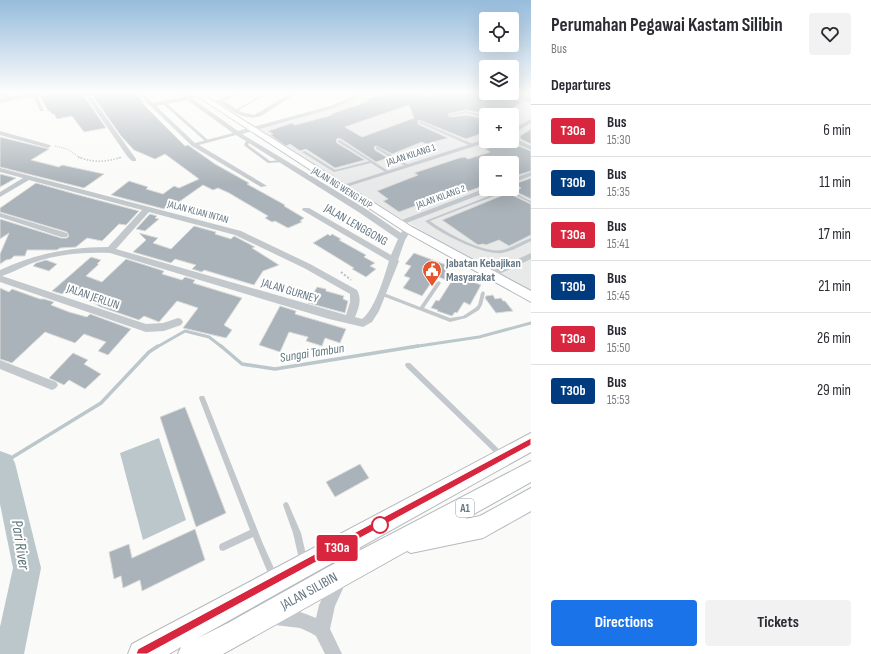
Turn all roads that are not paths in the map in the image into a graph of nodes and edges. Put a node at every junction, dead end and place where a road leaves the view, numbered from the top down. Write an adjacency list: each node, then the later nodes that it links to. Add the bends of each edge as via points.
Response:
1 (106, 123): 23 (street)
2 (171, 123): 17 (street)
3 (186, 123): 14 (lane)
4 (225, 123): 12 (street)
5 (240, 123): 10 (main road, JALAN NG WENG HUP)
6 (274, 123): 10 (street)
7 (421, 123): 18 (lane)
8 (529, 123): 9 (street)
9 (520, 128)
10 (250, 129): 12 (street); 32 (main road, JALAN NG WENG HUP)
11 (0, 133): 19 (street)
12 (237, 133): 14 (street); 40 (street)
13 (339, 141): 24 (lane)
14 (207, 142): 17 (street)
15 (519, 142): 21 (street)
16 (479, 143): 18 (street, JALAN KILANG 1)
17 (194, 145): 31 (street)
18 (472, 145): 25 (street, JALAN KILANG 1)
19 (48, 146)
20 (377, 148): 25 (lane)
21 (531, 148)
22 (304, 152): 24 (lane, via 334,171)
23 (134, 160)
24 (371, 162): 27 (lane)
25 (408, 166): 27 (street, JALAN KILANG 1)
26 (0, 170): 29 (street, JALAN KLIAN INTAN)
27 (388, 172): 32 (street, JALAN KILANG 1)
28 (531, 174): 30 (street)
29 (29, 177): 34 (street); 36 (street, JALAN KLIAN INTAN)
30 (519, 178)
31 (263, 186)
32 (342, 188): 39 (main road, JALAN NG WENG HUP)
33 (479, 193): 39 (street, JALAN KILANG 2)
34 (0, 195)
35 (531, 202): 42 (lane, via 507,190 427,221 492,253 502,252)
36 (147, 209): 43 (street); 55 (street, JALAN KLIAN INTAN, via 245,235 354,292 354,308)
37 (306, 210): 45 (street, JALAN LENGGONG)
38 (0, 215): 41 (street)
39 (398, 223): 40 (main road, JALAN NG WENG HUP)
40 (405, 233): 45 (street, JALAN GURNEY); 47 (main road, JALAN NG WENG HUP)
41 (64, 235)
42 (531, 239)
43 (110, 250): 46 (street, JALAN GURNEY, via 57,252 30,260); 55 (street, JALAN GURNEY)
44 (531, 256): 47 (street)
45 (395, 261): 51 (street, JALAN GURNEY)
46 (0, 274)
47 (492, 277): 52 (main road, JALAN NG WENG HUP); 53 (main road, JALAN NG WENG HUP)
48 (0, 278): 56 (street, JALAN JERLUN, via 146,328 164,327)
49 (439, 283): 54 (lane)
50 (483, 293): 54 (lane, via 477,309 457,320 443,318)
51 (382, 294): 54 (lane); 55 (street, JALAN GURNEY, via 366,322)
52 (531, 297)
53 (531, 301)
54 (421, 309)
55 (349, 319)
56 (178, 322)
57 (0, 364): 59 (street)
58 (408, 365): 62 (lane)
59 (52, 384)
60 (202, 398): 66 (lane)
61 (531, 442): 62 (main road, JALAN SILIBIN / A1)
62 (515, 454): 69 (main road, JALAN SILIBIN / A1)
63 (531, 471): 67 (main road, JALAN SILIBIN / A1, via 453,515)
64 (531, 499): 67 (main road, via 483,527)
65 (286, 505): 69 (lane, via 297,533)
66 (254, 532): 68 (lane); 71 (lane)
67 (398, 542): 70 (main road, JALAN SILIBIN / A1)
68 (223, 547)
69 (305, 566): 70 (main road, via 316,574); 71 (main road, JALAN SILIBIN / A1)
70 (346, 571): 72 (main road, JALAN SILIBIN / A1); 73 (street, via 327,606)
71 (276, 582): 75 (main road, JALAN SILIBIN / A1)
72 (258, 620): 73 (street, via 273,617 289,618 305,621); 74 (main road, JALAN SILIBIN / A1)
73 (322, 630): 76 (street)
74 (202, 651)
75 (142, 654)
76 (333, 654)

